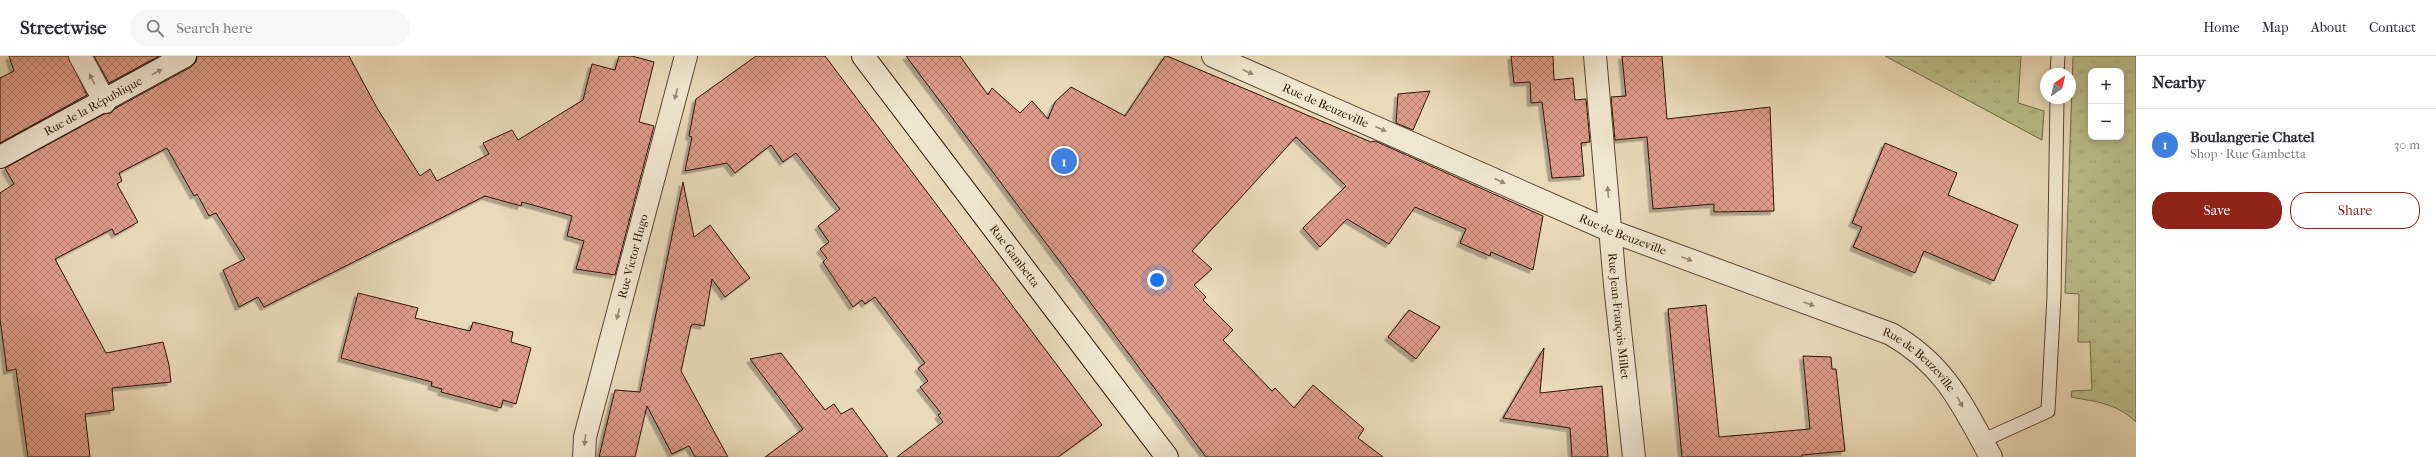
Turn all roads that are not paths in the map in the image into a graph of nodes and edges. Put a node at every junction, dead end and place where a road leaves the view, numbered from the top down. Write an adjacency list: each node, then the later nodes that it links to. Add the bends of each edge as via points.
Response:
1 (80, 56): 9 (street, one-way to 1)
2 (185, 56): 9 (street, Rue de la République, one-way to 2)
3 (686, 56): 14 (street, Rue Victor Hugo, one-way to 14, via 585,437)
4 (863, 56): 15 (street, Rue Gambetta)
5 (1213, 56): 12 (street, Rue de Beuzeville, one-way to 12)
6 (1595, 56): 12 (street, Rue Jean-François Millet, one-way to 6)
7 (2058, 56): 8 (lane)
8 (2058, 68)
9 (105, 102): 11 (street, Rue de la République)
10 (2057, 104): 13 (lane, via 2054,296 2048,411 2010,428)
11 (0, 157)
12 (1611, 231): 13 (street, Rue de Beuzeville, one-way to 13, via 1891,334 1914,348 1935,366 1956,394); 16 (street, Rue Jean-François Millet)
13 (1986, 449)
14 (584, 457)
15 (1167, 457)
16 (1634, 457)

